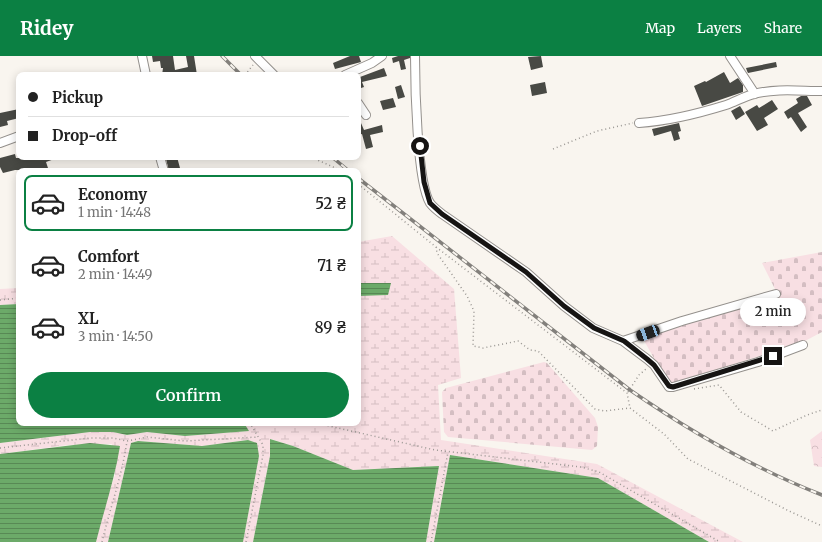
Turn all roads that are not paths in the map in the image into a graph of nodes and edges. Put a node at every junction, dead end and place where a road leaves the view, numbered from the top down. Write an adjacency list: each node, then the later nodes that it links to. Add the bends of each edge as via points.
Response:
1 (142, 56): 6 (street)
2 (382, 56): 8 (street)
3 (415, 56): 17 (street, via 418,134 424,182 430,203 453,222 526,272 564,306 588,323)
4 (730, 56): 10 (street)
5 (255, 59): 7 (street)
6 (145, 72)
7 (270, 72)
8 (352, 72)
9 (822, 91): 10 (street)
10 (755, 94): 13 (street, via 682,117)
11 (361, 108): 12 (street)
12 (366, 115)
13 (639, 123)
14 (16, 137): 15 (street)
15 (0, 143)
16 (776, 294): 17 (street)
17 (624, 341): 18 (street, via 652,363 669,386 758,362)
18 (803, 345)

